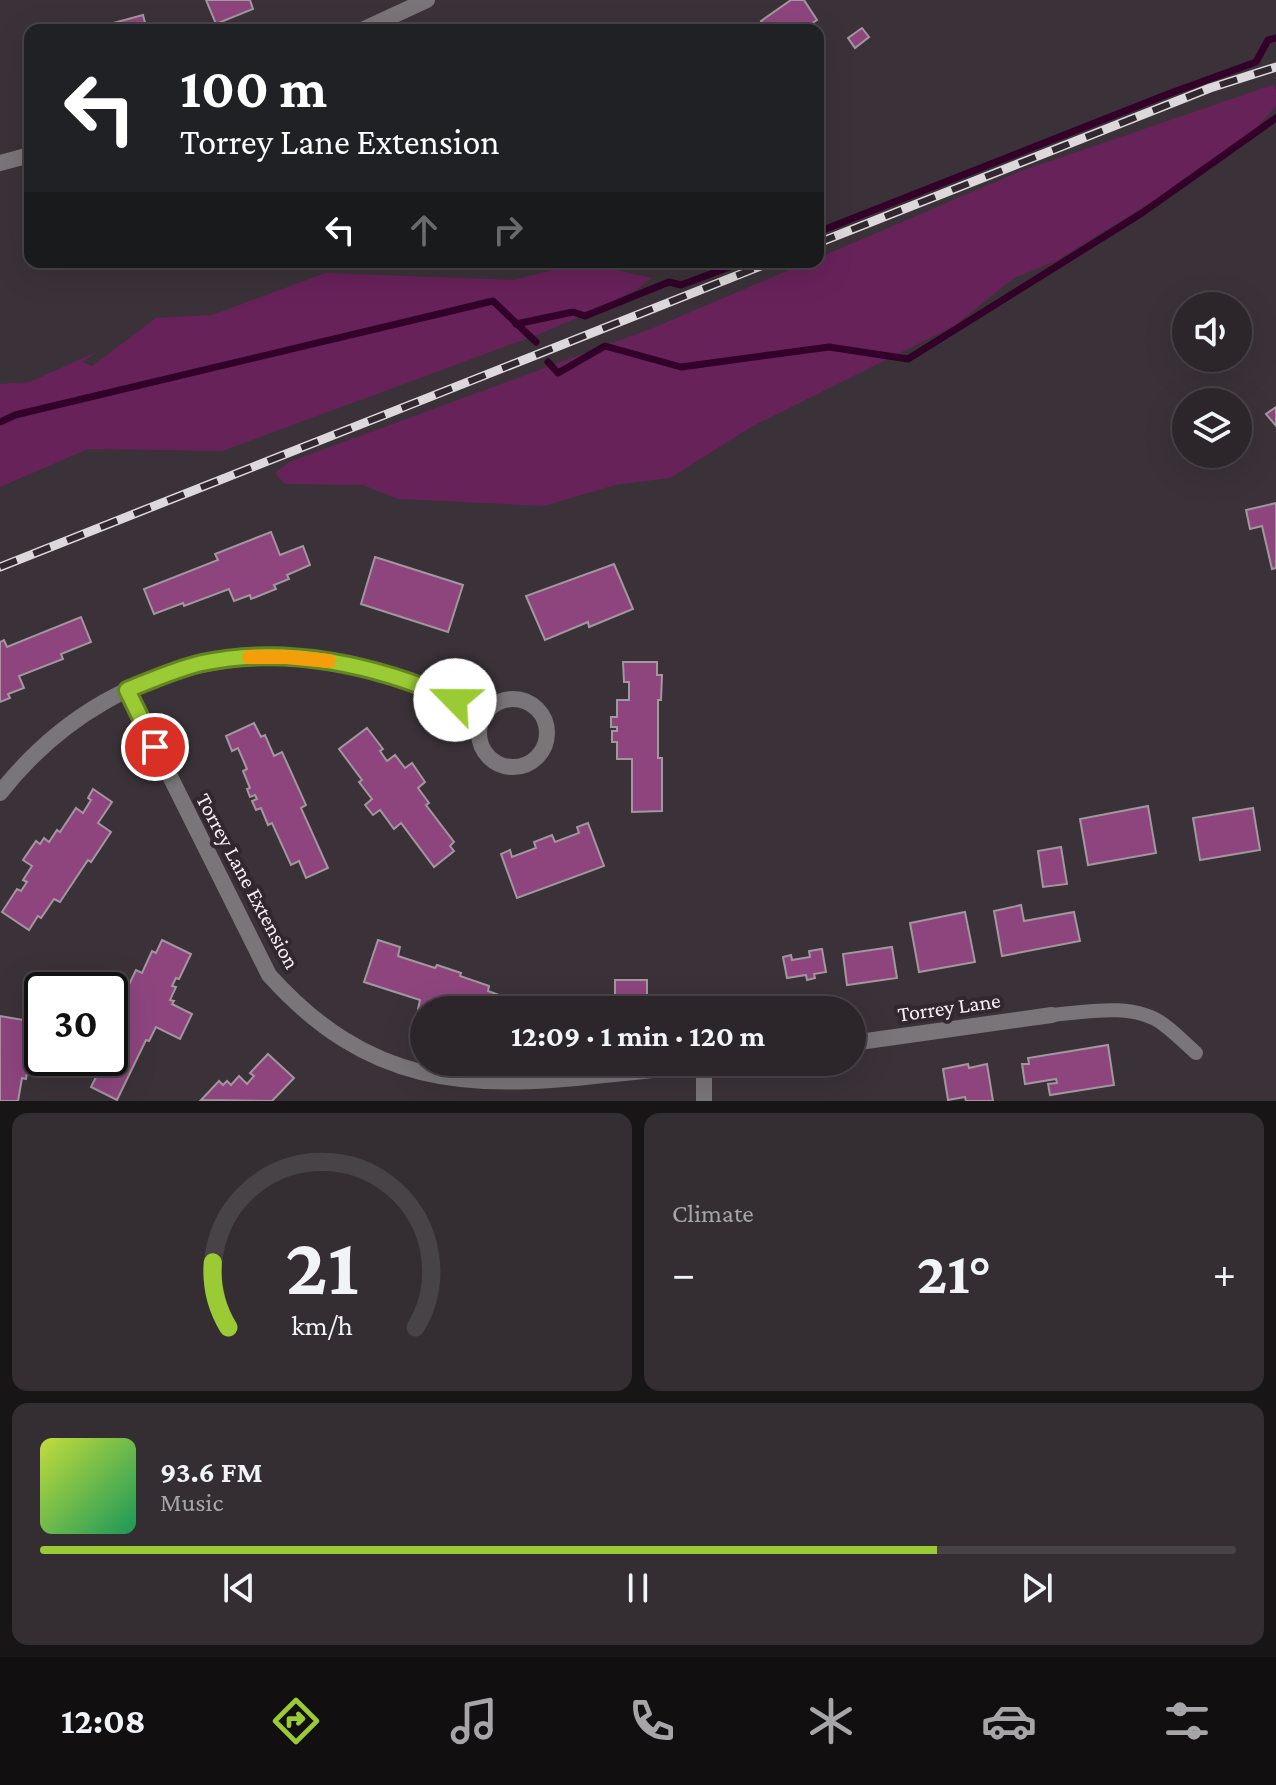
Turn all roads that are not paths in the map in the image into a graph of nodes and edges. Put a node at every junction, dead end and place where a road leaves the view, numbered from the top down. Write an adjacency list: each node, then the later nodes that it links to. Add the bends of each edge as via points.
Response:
1 (427, 0): 2 (street)
2 (375, 24)
3 (24, 157): 4 (street)
4 (0, 163)
5 (127, 690): 6 (street, via 203,663 286,657 388,674); 7 (street, via 62,731); 11 (street, Torrey Lane Extension, via 269,975 338,1037)
6 (483, 717): 6 (street, via 480,742 495,763 521,767 542,752 547,727 533,706 522,700 503,701)
7 (0, 793)
8 (1052, 1015): 9 (street, Torrey Lane); 10 (lane, via 1137,1012 1161,1022)
9 (866, 1041)
10 (1196, 1053)
11 (410, 1069)
12 (442, 1076): 13 (street, Torrey Lane Extension, via 475,1083)
13 (598, 1076)
14 (709, 1076): 15 (street)
15 (704, 1101)

